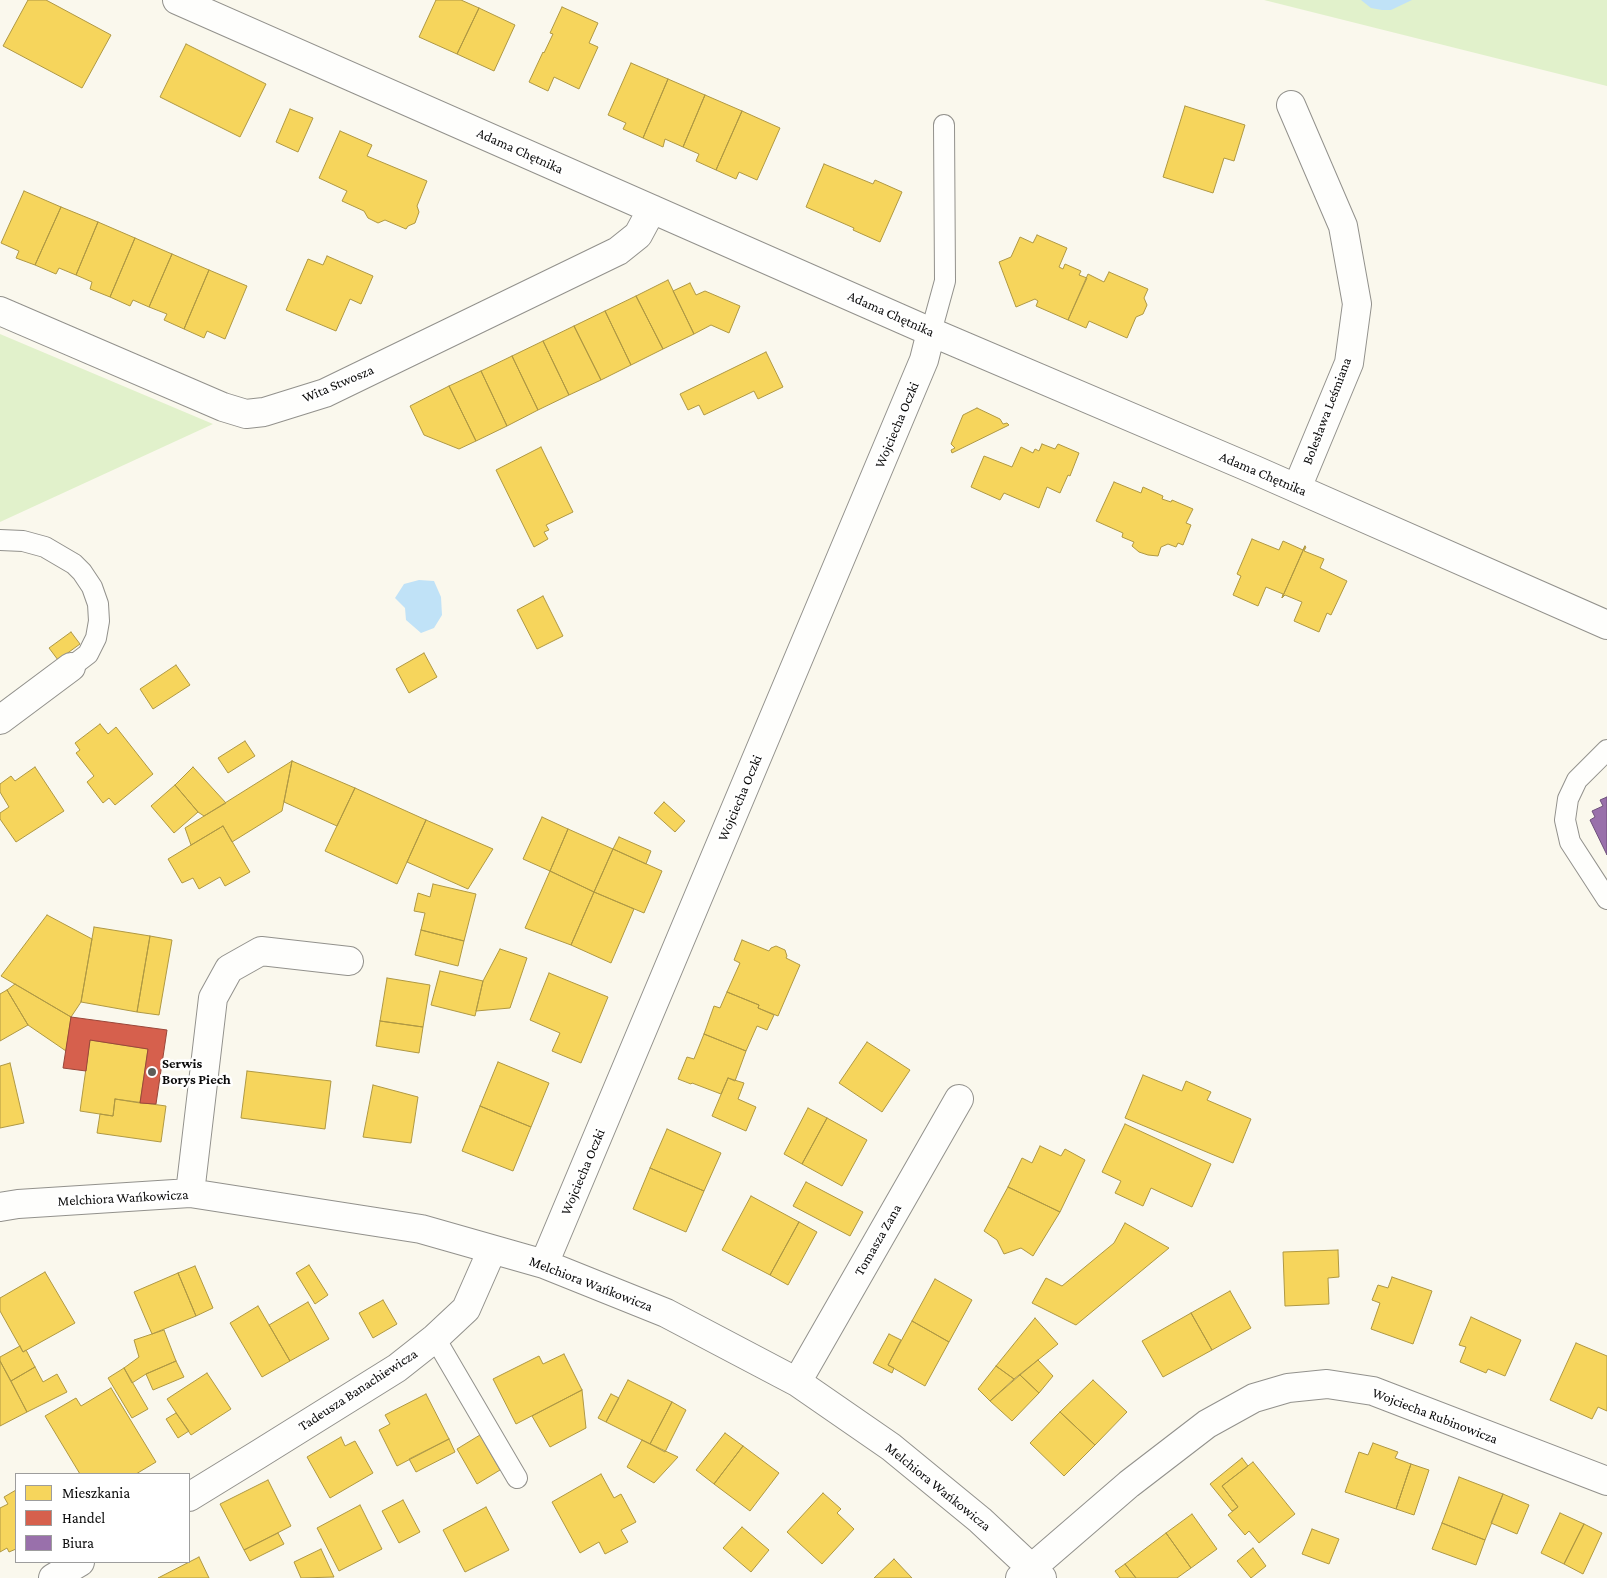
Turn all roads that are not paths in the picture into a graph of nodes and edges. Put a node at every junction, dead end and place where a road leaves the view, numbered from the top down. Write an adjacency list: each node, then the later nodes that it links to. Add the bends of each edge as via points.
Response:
1 (177, 0): 4 (street, Adama Chętnika)
2 (1292, 105): 7 (street, Bolesława Leśmiana, via 1343,226 1357,304 1349,363)
3 (944, 125): 6 (lane, via 945,281)
4 (652, 209): 5 (street, Wita Stwosza, via 638,235 618,251 325,393 264,412 246,414 223,407); 6 (street, Adama Chętnika)
5 (0, 311)
6 (931, 332): 7 (street, Adama Chętnika); 19 (street, Wojciecha Oczki, via 924,360)
7 (1297, 488): 9 (street, Adama Chętnika)
8 (0, 540): 10 (lane, via 23,541 45,547 74,564 92,587 98,604 96,638 88,654)
9 (1607, 625)
10 (71, 667): 11 (street)
11 (0, 720)
12 (1607, 750): 13 (lane, via 1578,780 1568,799 1565,820 1570,842)
13 (1607, 899)
14 (349, 961): 16 (street, via 261,951 229,970 213,998)
15 (959, 1098): 21 (street, Tomasza Zana)
16 (190, 1193): 17 (street, Melchiora Wańkowicza); 18 (street, Melchiora Wańkowicza, via 421,1229)
17 (0, 1207)
18 (492, 1250): 19 (street, Melchiora Wańkowicza); 20 (street, Tadeusza Banachiewicza, via 466,1309)
19 (544, 1264): 21 (street, Melchiora Wańkowicza, via 666,1313)
20 (435, 1338): 22 (lane); 24 (street, Tadeusza Banachiewicza, via 397,1368)
21 (797, 1382): 26 (street, Melchiora Wańkowicza, via 891,1447 980,1520)
22 (517, 1478)
23 (1607, 1481): 26 (street, Wojciecha Rubinowicza, via 1373,1391 1327,1384 1288,1388 1254,1398 1207,1424 1130,1484)
24 (190, 1496)
25 (78, 1563): 27 (street)
26 (1031, 1574)
27 (53, 1578)

